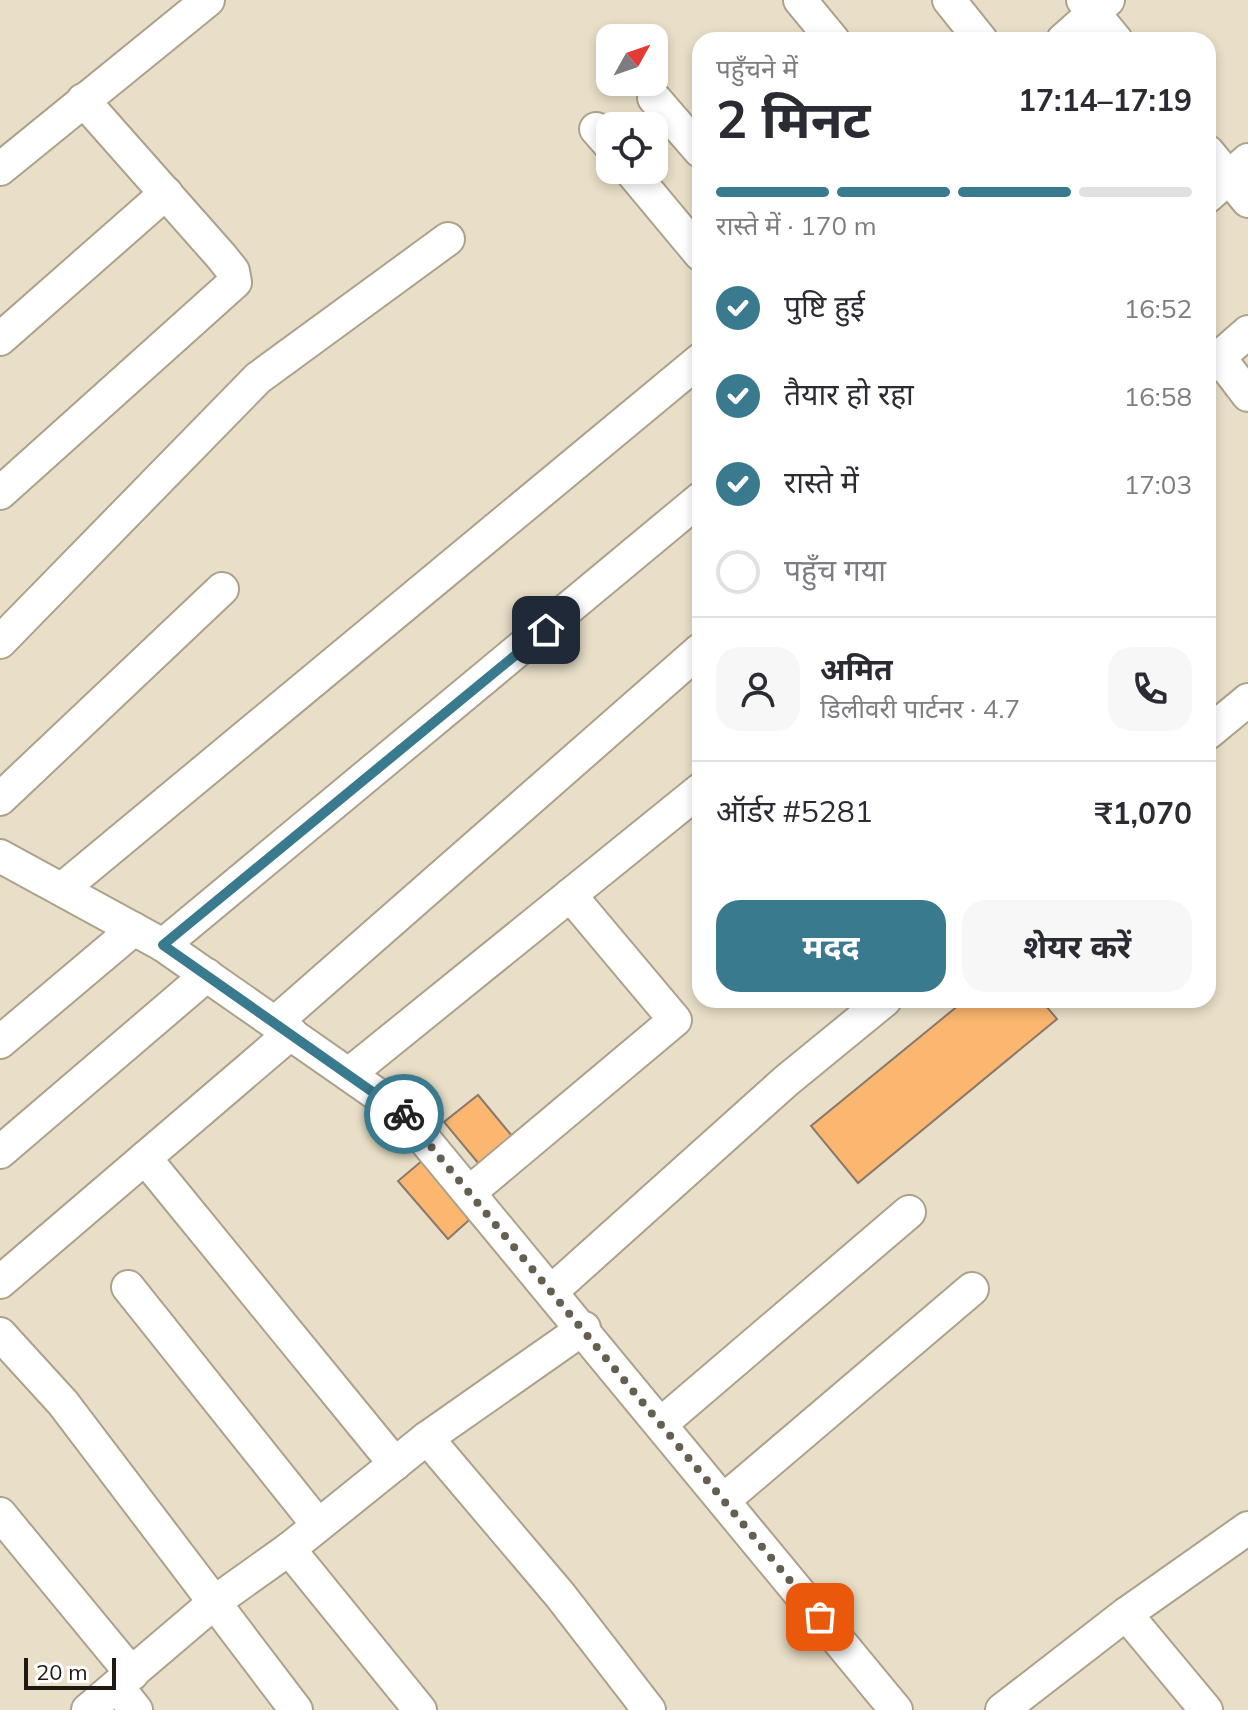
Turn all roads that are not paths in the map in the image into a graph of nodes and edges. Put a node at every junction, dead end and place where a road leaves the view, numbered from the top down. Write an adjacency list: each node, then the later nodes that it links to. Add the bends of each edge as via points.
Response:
1 (208, 0): 10 (street)
2 (800, 0): 5 (street)
3 (949, 0): 6 (street)
4 (1095, 4): 7 (street); 8 (street)
5 (826, 32)
6 (975, 32)
7 (1070, 32)
8 (1111, 32)
9 (654, 98): 11 (street)
10 (83, 100): 13 (street); 16 (street)
11 (692, 142)
12 (1216, 162): 14 (street)
13 (0, 169)
14 (1233, 183)
15 (642, 184): 18 (street)
16 (166, 193): 20 (street); 25 (street, via 227,263 235,282)
17 (448, 239): 28 (street, via 258,378)
18 (692, 244)
19 (1248, 332): 21 (street)
20 (0, 339)
21 (1216, 360)
22 (1216, 364): 24 (street)
23 (692, 367): 35 (street)
24 (1248, 395)
25 (0, 493)
26 (692, 506): 38 (street)
27 (222, 589): 33 (street)
28 (0, 642)
29 (692, 657): 41 (street)
30 (1248, 700): 31 (street)
31 (1216, 726)
32 (692, 796): 36 (street)
33 (0, 799)
34 (0, 856): 35 (street)
35 (62, 889): 37 (street)
36 (570, 895): 43 (street); 46 (street, via 675,1020)
37 (134, 929): 38 (street); 42 (street)
38 (163, 945): 39 (street)
39 (207, 975): 41 (street); 44 (street)
40 (875, 1008): 51 (street)
41 (283, 1028): 43 (street); 45 (street)
42 (0, 1042)
43 (349, 1074): 46 (street, via 401,1111)
44 (0, 1152)
45 (145, 1158): 48 (street); 56 (street)
46 (470, 1192): 51 (street)
47 (909, 1212): 54 (street)
48 (0, 1282)
49 (128, 1287): 59 (street)
50 (972, 1289): 57 (street)
51 (553, 1290): 52 (street)
52 (584, 1328): 54 (street); 55 (street)
53 (0, 1334): 62 (street, via 63,1403)
54 (662, 1423): 57 (street)
55 (427, 1438): 56 (street); 68 (street)
56 (395, 1464): 59 (street)
57 (724, 1500): 69 (street)
58 (0, 1514): 64 (street)
59 (318, 1525): 61 (street)
60 (1248, 1528): 63 (street)
61 (289, 1549): 62 (street); 67 (street)
62 (216, 1601): 64 (street); 66 (street)
63 (1126, 1614): 70 (street); 71 (street)
64 (128, 1690): 65 (street)
65 (88, 1710)
66 (296, 1710)
67 (420, 1710)
68 (649, 1710)
69 (896, 1710)
70 (1002, 1710)
71 (1206, 1710)

